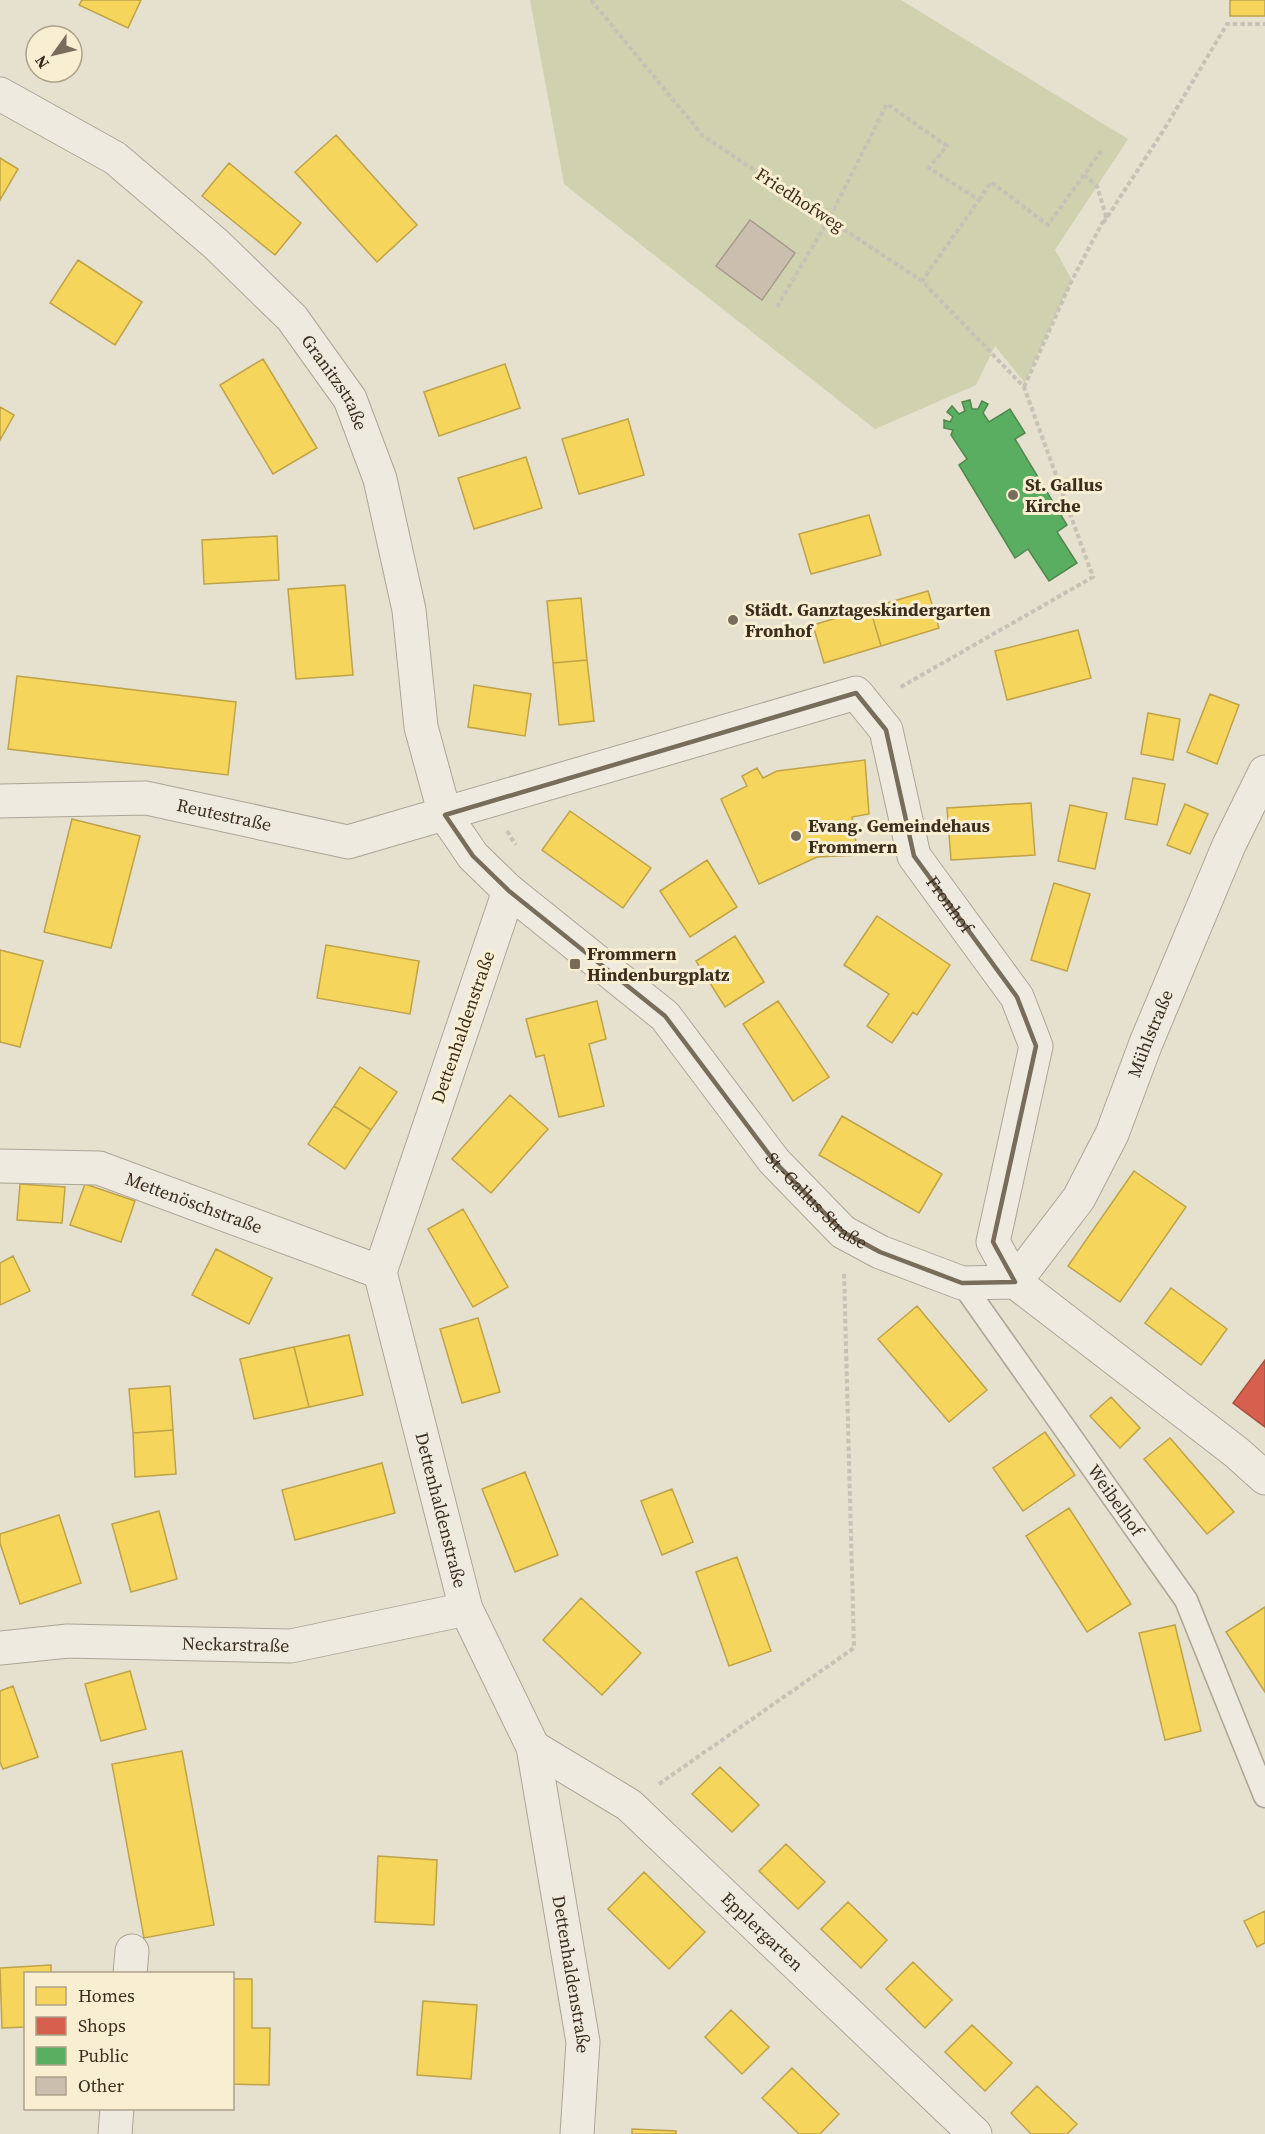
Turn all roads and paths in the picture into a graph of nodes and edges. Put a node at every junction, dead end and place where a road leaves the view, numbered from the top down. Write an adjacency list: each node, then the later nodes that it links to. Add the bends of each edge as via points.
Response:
1 (591, 0): 8 (path, Friedhofweg, via 703,136)
2 (1265, 24): 7 (path, via 1227,24 1104,222)
3 (0, 94): 13 (street, Granitzstraße, via 115,158 216,244 292,318 350,399 382,490 410,610 421,727)
4 (1101, 151): 5 (path)
5 (1084, 175): 6 (path, via 1048,225 991,182); 7 (path, via 1097,186)
6 (979, 200): 8 (path, via 929,168 947,146 886,104); 9 (path)
7 (1106, 216): 9 (path, Friedhofweg, via 1024,387)
8 (829, 219): 9 (path, Friedhofweg); 10 (path)
9 (922, 281)
10 (777, 307)
11 (1265, 772): 19 (street, Mühlstraße, via 1220,867 1112,1134 1079,1198)
12 (0, 801): 13 (street, Reutestraße, via 146,798 348,842)
13 (445, 815): 14 (street, St.-Gallus-Straße, via 473,856); 19 (street, Fronhof, via 856,693 886,730 914,856 1017,997 1036,1046 993,1242)
14 (509, 891): 16 (street, St.-Gallus-Straße, via 665,1016 774,1161); 17 (street, Dettenhaldenstraße)
15 (0, 1166): 17 (street, Mettenöschstraße, via 99,1167)
16 (843, 1232): 18 (street, St.-Gallus-Straße, via 880,1252); 25 (path, via 854,1647)
17 (380, 1272): 21 (street, Dettenhaldenstraße)
18 (962, 1282): 19 (street, St.-Gallus-Straße); 24 (lane, Weibelhof, via 1186,1600)
19 (1015, 1282): 20 (street)
20 (1265, 1478)
21 (466, 1609): 22 (street, Neckarstraße, via 291,1646 68,1641); 23 (street, Dettenhaldenstraße)
22 (0, 1648)
23 (533, 1747): 25 (street, Epplergarten); 28 (street, Dettenhaldenstraße, via 583,2042)
24 (1265, 1796)
25 (628, 1805): 29 (street, Epplergarten)
26 (117, 2110): 27 (street)
27 (115, 2134)
28 (577, 2134)
29 (975, 2134)

